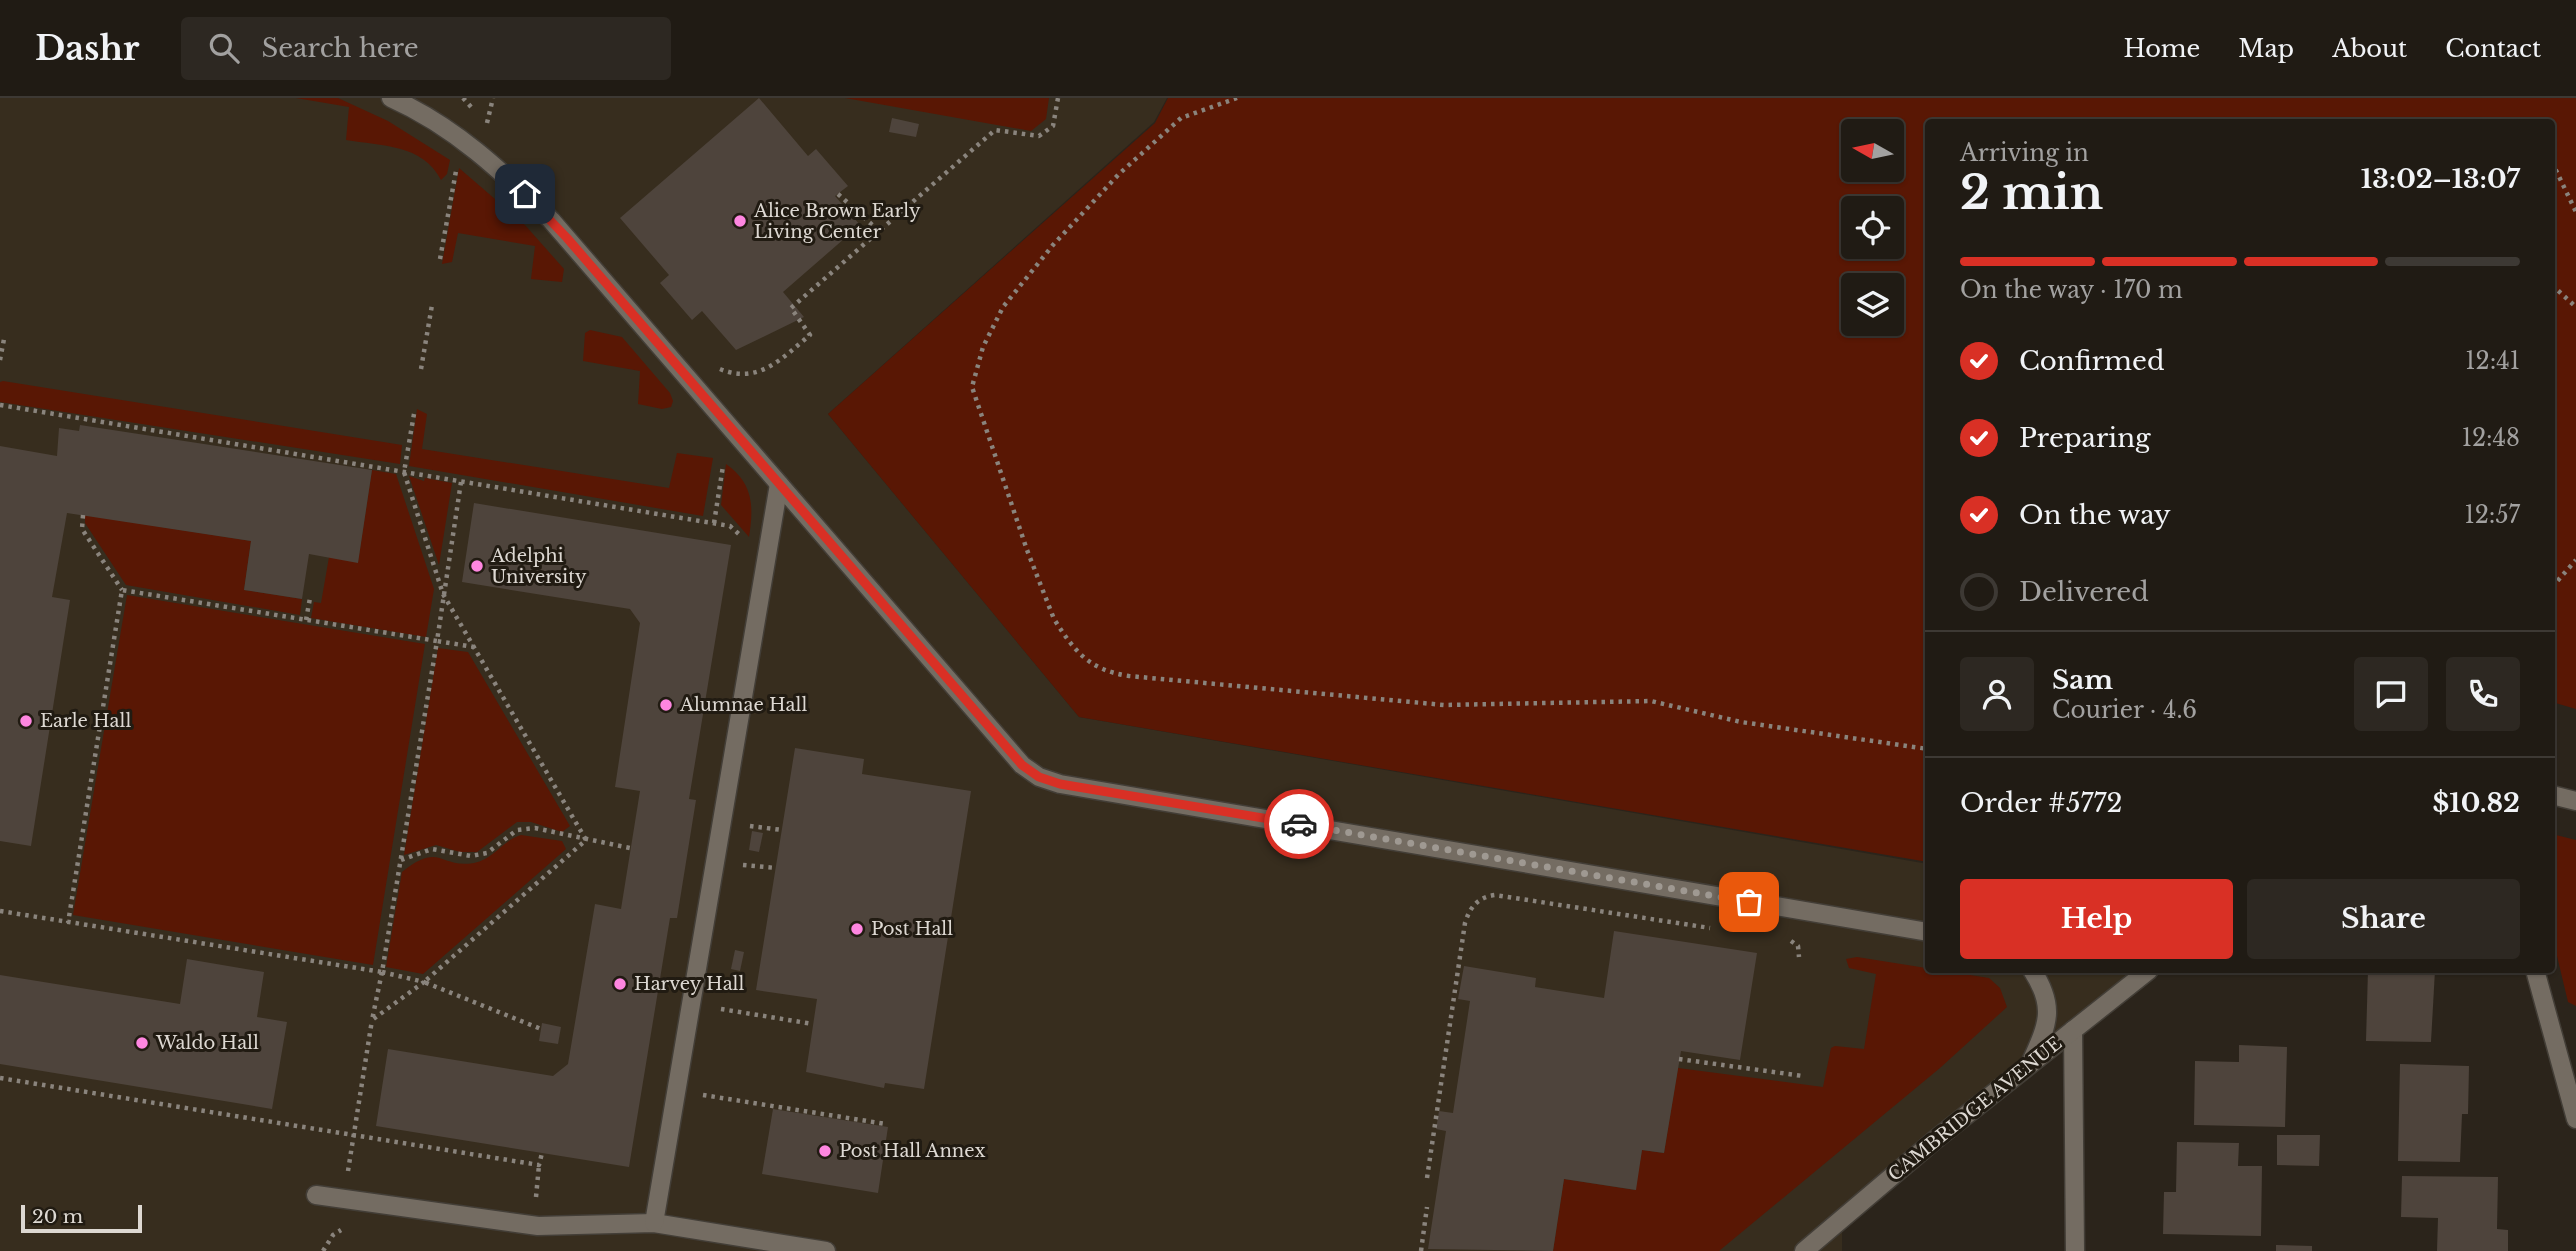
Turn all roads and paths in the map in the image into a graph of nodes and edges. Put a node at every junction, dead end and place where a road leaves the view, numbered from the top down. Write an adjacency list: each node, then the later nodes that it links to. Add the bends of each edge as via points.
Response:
1 (391, 98): 26 (street, via 448,129 525,194)
2 (493, 98): 5 (path)
3 (1058, 98): 10 (path, via 1053,126 1039,136 995,130)
4 (1237, 98): 38 (path, via 1181,118 1119,174 1012,297 984,347 972,387 984,428 1054,619 1072,647 1102,672 1129,676 1444,705 1651,701 1741,722)
5 (486, 127)
6 (459, 165): 11 (path)
7 (2555, 168): 9 (path)
8 (838, 194): 10 (path)
9 (2576, 212)
10 (879, 230): 17 (path, via 791,308 810,335 766,371 745,376)
11 (440, 259)
12 (2555, 288): 14 (path)
13 (432, 305): 18 (path)
14 (2576, 307)
15 (4, 339): 16 (path)
16 (0, 360)
17 (715, 366)
18 (421, 369)
19 (0, 405): 21 (path)
20 (414, 414): 24 (path)
21 (89, 419): 22 (path); 24 (path)
22 (89, 426)
23 (724, 462): 28 (path)
24 (404, 472): 25 (path); 33 (path)
25 (461, 481): 28 (path); 33 (path)
26 (779, 484): 51 (street, via 1022,765 1039,777); 59 (street)
27 (83, 515): 32 (path, via 82,529)
28 (714, 523): 29 (path)
29 (730, 526)
30 (2576, 560): 31 (path)
31 (2555, 584)
32 (122, 590): 35 (path); 49 (path)
33 (443, 594): 36 (path); 37 (path)
34 (310, 598): 35 (path)
35 (306, 620): 36 (path)
36 (437, 640): 37 (path); 45 (path)
37 (474, 647): 43 (path)
38 (1925, 749)
39 (2555, 796): 40 (street)
40 (2576, 801)
41 (746, 825): 42 (path)
42 (782, 830)
43 (586, 840): 44 (path); 45 (path, via 535,828 517,830 487,853 471,856 432,849); 58 (path)
44 (630, 848)
45 (400, 861): 54 (path)
46 (739, 865): 47 (path)
47 (776, 868)
48 (0, 911): 49 (path)
49 (68, 923): 54 (path)
50 (1716, 929): 76 (path, via 1494,895 1480,899 1465,923)
51 (1925, 931)
52 (1785, 940): 53 (path, via 1798,946)
53 (1799, 957)
54 (382, 972): 58 (path); 60 (path)
55 (2034, 973): 65 (street, via 2048,1013)
56 (2145, 973): 63 (street, CAMBRIDGE AVENUE)
57 (2536, 973): 66 (street)
58 (424, 982): 60 (path); 62 (path)
59 (692, 1004): 61 (path); 69 (street)
60 (372, 1020): 72 (path)
61 (813, 1024)
62 (541, 1029)
63 (2073, 1030): 65 (street, CAMBRIDGE AVENUE); 84 (street)
64 (1679, 1059): 67 (path)
65 (2031, 1062): 83 (street, CAMBRIDGE AVENUE)
66 (2570, 1064): 70 (street)
67 (1803, 1076)
68 (0, 1078): 72 (path)
69 (678, 1091): 71 (path); 80 (street)
70 (2576, 1119)
71 (886, 1124)
72 (354, 1135): 74 (path); 75 (path)
73 (542, 1153): 74 (path)
74 (540, 1165): 78 (path)
75 (347, 1174)
76 (1427, 1178)
77 (316, 1195): 80 (street, via 538,1226)
78 (536, 1201)
79 (1427, 1207): 82 (path)
80 (654, 1223): 81 (street)
81 (826, 1251)
82 (1421, 1251)
83 (1804, 1251)
84 (2075, 1251)

